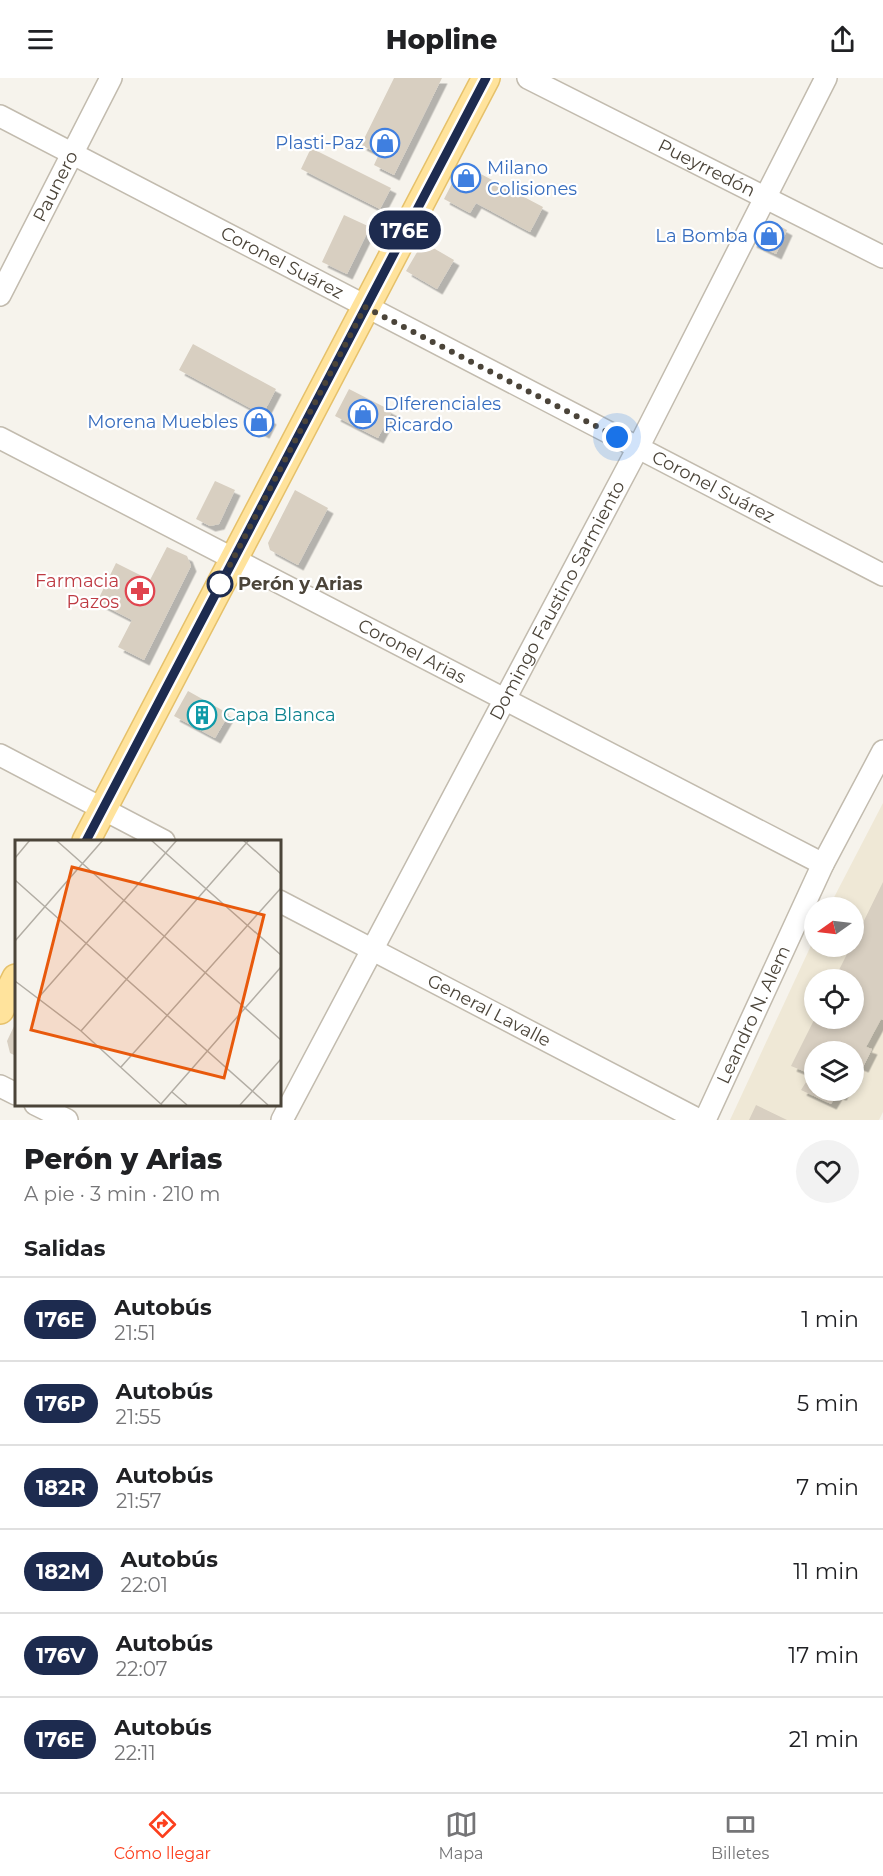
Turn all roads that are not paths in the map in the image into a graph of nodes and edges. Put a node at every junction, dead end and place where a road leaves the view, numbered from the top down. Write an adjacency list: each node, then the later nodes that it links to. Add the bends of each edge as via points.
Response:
1 (111, 78): 6 (street, Paunero)
2 (486, 78): 10 (main road)
3 (528, 78): 7 (street, Pueyrredón)
4 (826, 78): 7 (street, Domingo Faustino Sarmiento)
5 (0, 116): 6 (street, Coronel Suárez)
6 (71, 154): 9 (street, Paunero); 10 (street, Coronel Suárez)
7 (765, 197): 8 (street, Pueyrredón); 12 (street, Domingo Faustino Sarmiento)
8 (883, 257)
9 (0, 294)
10 (365, 307): 12 (street, Coronel Suárez); 13 (main road)
11 (0, 438): 13 (street, Coronel Arias)
12 (638, 448): 14 (street, Coronel Suárez); 15 (street, Domingo Faustino Sarmiento)
13 (234, 557): 15 (street, Coronel Arias); 18 (main road)
14 (883, 575)
15 (504, 697): 21 (street, Coronel Arias); 23 (street, Domingo Faustino Sarmiento)
16 (883, 751): 21 (street, Leandro N. Alem)
17 (0, 755): 18 (street)
18 (103, 809): 19 (main road); 20 (street)
19 (87, 840)
20 (162, 840)
21 (823, 864): 32 (street, Leandro N. Alem)
22 (280, 902): 23 (street, General Lavalle)
23 (372, 950): 30 (street, Domingo Faustino Sarmiento); 31 (street, General Lavalle)
24 (15, 980): 25 (main road)
25 (0, 1010)
26 (0, 1086): 27 (street)
27 (15, 1094)
28 (36, 1105): 29 (street)
29 (68, 1120)
30 (282, 1120)
31 (699, 1120)
32 (705, 1120)

